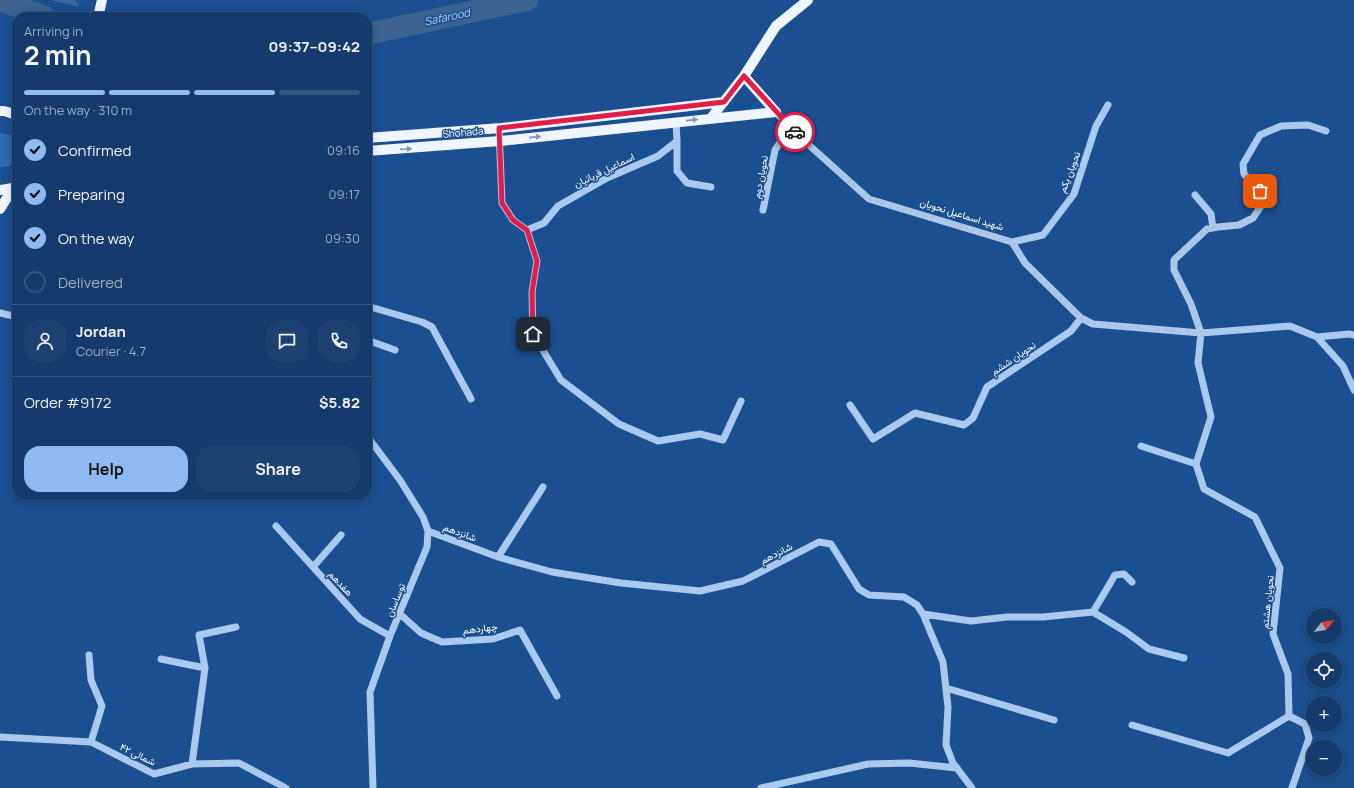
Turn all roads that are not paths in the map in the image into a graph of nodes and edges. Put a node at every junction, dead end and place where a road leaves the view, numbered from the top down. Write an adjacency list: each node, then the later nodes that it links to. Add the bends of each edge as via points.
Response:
1 (808, 0): 2 (main road, via 776,26)
2 (744, 76): 3 (main road); 6 (main road, شهید اسماعیل نحویان)
3 (724, 102): 8 (main road); 10 (main road, Shohada)
4 (1108, 105): 26 (street, نحویان یکم, via 1096,126 1074,194 1043,235)
5 (0, 111): 7 (main road)
6 (776, 112): 8 (main road, Shohada); 11 (street, شهید اسماعیل نحویان)
7 (12, 113)
8 (711, 118): 9 (main road, Shohada, one-way to 8)
9 (676, 122): 14 (main road, Shohada, one-way to 9); 15 (street)
10 (499, 128): 13 (main road, Shohada); 14 (street)
11 (790, 128): 23 (street, نحویان دوم, via 775,150); 26 (street, شهید اسماعیل نحویان, via 869,199)
12 (1326, 131): 24 (street, via 1308,125 1281,126 1260,135 1243,164 1244,174 1260,191 1261,206 1253,218 1239,225)
13 (372, 138)
14 (500, 141): 16 (main road, Shohada, one-way to 14); 25 (street, via 502,203 513,220)
15 (677, 141): 17 (street, via 677,171 687,183); 25 (street, اسماعیل قربانیان, via 658,156 607,178 558,206 544,222)
16 (372, 151)
17 (711, 187)
18 (12, 188): 19 (main road)
19 (0, 190)
20 (12, 191): 22 (main road)
21 (1195, 195): 24 (street, via 1211,214)
22 (0, 209)
23 (763, 210)
24 (1214, 228): 31 (street, via 1207,229 1174,260 1174,270 1192,304)
25 (527, 230): 38 (street, via 537,261 532,292 533,334 561,380 619,424 658,441 700,434 723,440)
26 (1012, 242): 30 (street, شهید اسماعیل نحویان, via 1025,263)
27 (372, 307): 37 (street, via 422,322 432,328)
28 (0, 313): 29 (street)
29 (12, 316)
30 (1081, 318): 31 (street, شهید اسماعیل نحویان, via 1093,324); 39 (street, نحویان ششم, via 1071,331 987,387 973,418 964,425 915,413 874,439)
31 (1201, 333): 33 (street, شهید اسماعیل نحویان, via 1290,326); 42 (street, via 1198,363 1211,417)
32 (1354, 335): 33 (street, شهید اسماعیل نحویان)
33 (1317, 337): 36 (street, via 1343,366)
34 (372, 342): 35 (street)
35 (395, 350)
36 (1354, 390)
37 (471, 399)
38 (741, 401)
39 (850, 405)
40 (372, 443): 45 (street, توساسان, via 400,480 423,517)
41 (1141, 446): 42 (street)
42 (1196, 464): 61 (street, نحویان هشتم, via 1204,489 1255,517 1280,568 1273,634 1288,674)
43 (543, 487): 47 (street)
44 (276, 526): 48 (street, هفدهم)
45 (428, 532): 47 (street, شانزدهم); 51 (street, توساسان, via 428,547)
46 (341, 535): 48 (street)
47 (498, 557): 52 (street, شانزدهم, via 560,573 621,583 700,591 742,582 819,542 831,544 859,589 869,595 904,598 917,605)
48 (313, 568): 54 (street, هفدهم, via 360,619)
49 (1132, 582): 50 (street, via 1124,574 1115,575)
50 (1093, 612): 52 (street, via 971,621); 56 (street, via 1149,649)
51 (400, 614): 54 (street, توساسان); 60 (street, چهاردهم, via 421,633 442,642 493,639 520,630)
52 (923, 614): 59 (street, شانزدهم, via 943,662)
53 (236, 627): 58 (street, via 199,635)
54 (390, 636): 69 (street, توساسان, via 370,692)
55 (88, 655): 65 (street, via 91,680 102,706)
56 (1184, 658)
57 (161, 659): 58 (street)
58 (205, 668): 66 (street)
59 (946, 688): 62 (street); 67 (street, شانزدهم, via 946,744 953,763)
60 (557, 696)
61 (1289, 716): 63 (street, via 1228,753); 72 (street, via 1305,724 1309,738)
62 (1054, 720)
63 (1132, 725)
64 (0, 737): 65 (street, شمالی ۴۲)
65 (92, 742): 66 (street, شمالی ۴۲, via 154,774)
66 (192, 764): 68 (street, شمالی ۴۲, via 239,763)
67 (958, 768): 70 (street, via 909,763 868,764); 71 (street, شانزدهم)
68 (284, 788)
69 (373, 788)
70 (761, 788)
71 (972, 788)
72 (1292, 788)

